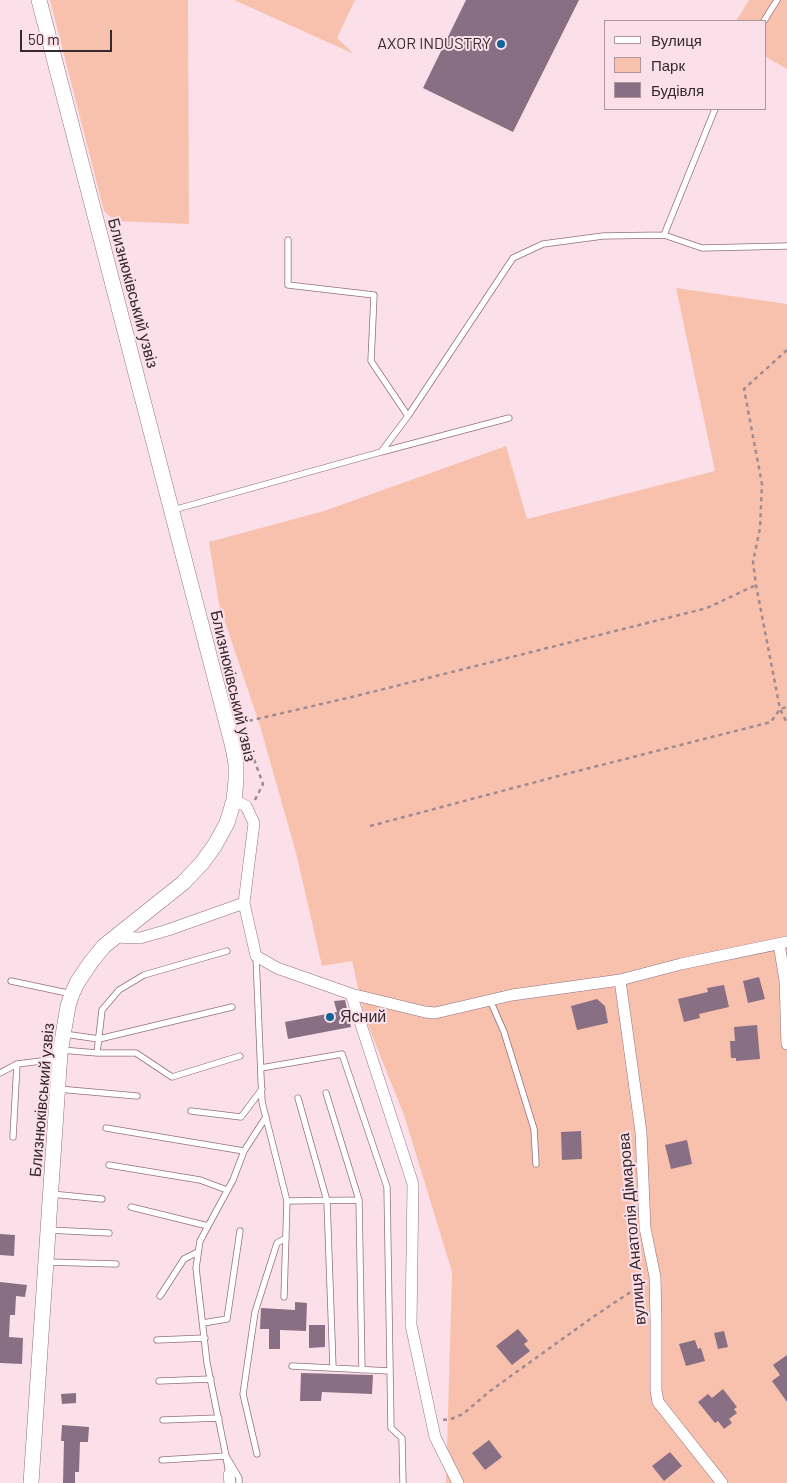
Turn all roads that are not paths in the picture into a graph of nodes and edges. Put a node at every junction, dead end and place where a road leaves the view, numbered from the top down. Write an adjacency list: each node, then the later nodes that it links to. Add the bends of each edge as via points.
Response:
1 (39, 0): 11 (street, Близнюківський узвіз)
2 (777, 0): 3 (lane)
3 (765, 20)
4 (714, 110): 5 (lane)
5 (664, 235): 7 (lane, via 702,248); 8 (lane, via 603,236 543,244 513,258)
6 (288, 240): 8 (lane, via 288,285 374,295 371,361)
7 (787, 246)
8 (408, 416): 10 (lane)
9 (509, 418): 10 (lane)
10 (381, 452): 11 (lane)
11 (171, 511): 12 (street, Близнюківський узвіз, via 233,747 236,764)
12 (234, 800): 13 (street, via 246,806 254,823); 14 (street, Близнюківський узвіз, via 227,823 202,863 183,884)
13 (244, 903): 14 (street, via 140,938); 17 (street)
14 (114, 937): 20 (street, Близнюківський узвіз, via 91,962)
15 (783, 943): 18 (street); 26 (street)
16 (227, 951): 25 (lane, via 144,975 119,990 102,1010)
17 (256, 956): 21 (street, via 277,968); 31 (lane)
18 (620, 980): 22 (street); 81 (street, вулиця Анатолія Дімарова, via 640,1132 646,1228 655,1277 658,1402)
19 (11, 981): 20 (lane)
20 (72, 994): 24 (street, Близнюківський узвіз)
21 (352, 994): 22 (street, via 435,1013); 80 (street, via 413,1184 411,1325 435,1437)
22 (490, 1000): 43 (lane, via 504,1032 534,1129)
23 (232, 1007): 25 (lane)
24 (64, 1034): 25 (lane); 28 (street, Близнюківський узвіз)
25 (98, 1039): 27 (lane)
26 (787, 1044)
27 (97, 1053): 28 (lane); 29 (lane, via 136,1053 172,1077)
28 (60, 1055): 30 (lane); 34 (street, Близнюківський узвіз)
29 (240, 1056)
30 (17, 1064): 32 (lane); 41 (lane)
31 (261, 1068): 33 (lane); 68 (lane, via 342,1054 387,1187)
32 (0, 1073)
33 (262, 1088): 38 (lane, via 241,1117); 39 (lane)
34 (58, 1089): 36 (lane); 46 (street, Близнюківський узвіз)
35 (326, 1093): 48 (lane)
36 (136, 1096)
37 (298, 1098): 50 (lane)
38 (191, 1111)
39 (266, 1117): 42 (lane); 49 (lane)
40 (106, 1128): 42 (lane)
41 (13, 1137)
42 (244, 1151): 45 (lane)
43 (536, 1164)
44 (109, 1165): 45 (lane, via 200,1180)
45 (227, 1190): 52 (lane)
46 (51, 1194): 47 (lane); 53 (street, Близнюківський узвіз)
47 (102, 1199)
48 (359, 1200): 50 (lane); 67 (lane)
49 (287, 1201): 50 (lane); 56 (lane)
50 (328, 1201): 66 (lane)
51 (131, 1207): 52 (lane)
52 (208, 1226): 57 (lane)
53 (49, 1230): 55 (lane); 58 (street, Близнюківський узвіз)
54 (240, 1231): 62 (lane, via 227,1319)
55 (109, 1233)
56 (286, 1238): 61 (lane); 73 (lane, via 276,1243 255,1312 242,1394)
57 (198, 1252): 60 (lane, via 184,1259); 62 (lane, via 196,1268)
58 (46, 1262): 59 (lane); 77 (street, Близнюківський узвіз)
59 (116, 1264)
60 (160, 1296)
61 (284, 1297)
62 (203, 1323): 63 (lane)
63 (205, 1338): 64 (lane); 69 (lane)
64 (157, 1340)
65 (292, 1366): 66 (lane)
66 (333, 1368): 67 (lane)
67 (362, 1370): 68 (lane)
68 (390, 1371): 79 (lane, via 391,1428 402,1438)
69 (211, 1380): 70 (lane); 71 (lane)
70 (159, 1381)
71 (219, 1418): 72 (lane); 74 (lane)
72 (163, 1420)
73 (256, 1454)
74 (226, 1456): 75 (lane); 76 (lane); 78 (lane)
75 (162, 1460)
76 (229, 1479)
77 (31, 1483)
78 (239, 1483)
79 (403, 1483)
80 (458, 1483)
81 (722, 1483)

